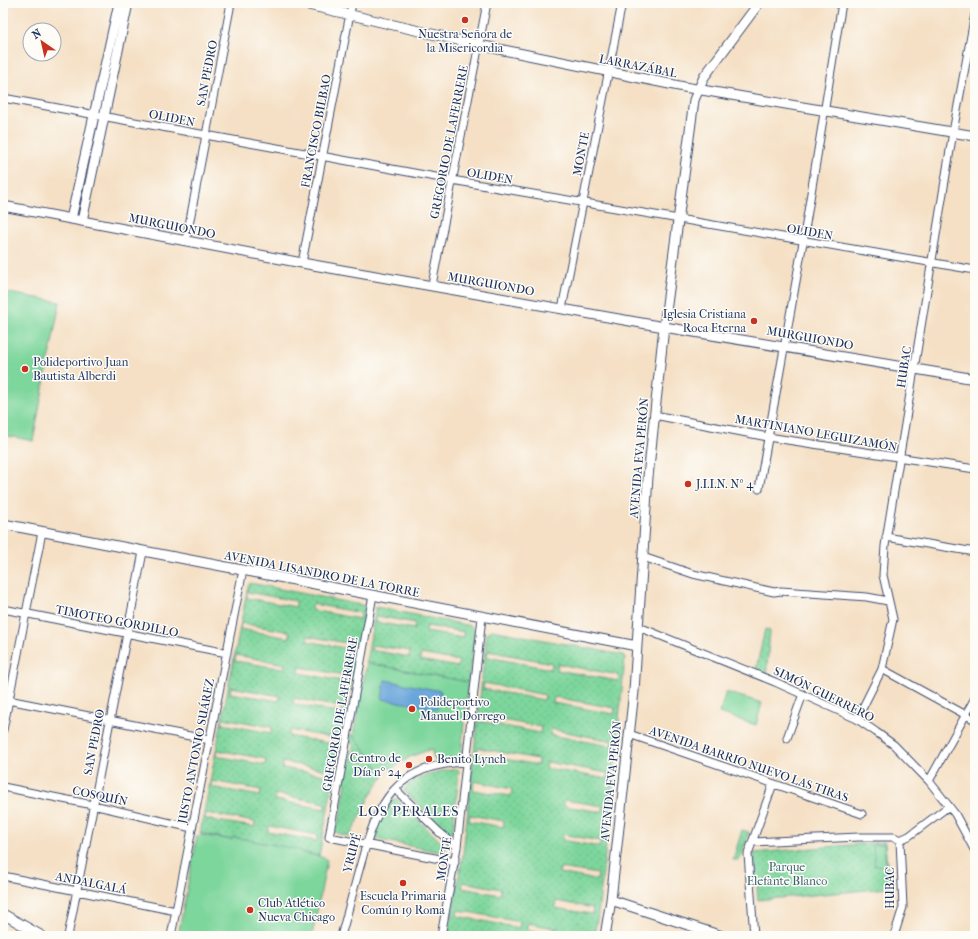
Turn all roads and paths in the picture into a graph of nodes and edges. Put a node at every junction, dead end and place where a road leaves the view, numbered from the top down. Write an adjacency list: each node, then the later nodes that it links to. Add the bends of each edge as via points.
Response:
1 (119, 3): 19 (street)
2 (128, 3): 20 (street)
3 (231, 3): 22 (street, SAN PEDRO)
4 (300, 3): 11 (street, LARRAZÁBAL)
5 (352, 3): 11 (street, FRANCISCO BILBAO)
6 (487, 3): 12 (street, GREGORIO DE LAFERRERE)
7 (622, 3): 15 (street, MONTE)
8 (759, 3): 16 (street, AVENIDA EVA PERÓN, via 704,77)
9 (842, 3): 18 (street)
10 (975, 14): 13 (street, HUBAC)
11 (350, 15): 12 (street, LARRAZÁBAL); 24 (street, FRANCISCO BILBAO)
12 (479, 45): 15 (street, LARRAZÁBAL); 25 (street, GREGORIO DE LAFERRERE)
13 (967, 53): 14 (street); 21 (street, HUBAC)
14 (975, 54)
15 (608, 72): 16 (street, LARRAZÁBAL); 26 (street, MONTE)
16 (698, 89): 18 (street, LARRAZÁBAL); 29 (street, AVENIDA EVA PERÓN, via 694,100)
17 (3, 98): 19 (street, OLIDEN)
18 (824, 110): 21 (street, LARRAZÁBAL); 32 (street)
19 (94, 115): 20 (street, OLIDEN); 28 (street)
20 (104, 117): 22 (street, OLIDEN); 30 (street)
21 (953, 132): 23 (street, LARRAZÁBAL); 34 (street, HUBAC)
22 (206, 136): 24 (street, OLIDEN); 31 (street, SAN PEDRO)
23 (975, 136)
24 (322, 156): 25 (street, OLIDEN); 33 (street, FRANCISCO BILBAO)
25 (452, 180): 26 (street, OLIDEN); 36 (street, GREGORIO DE LAFERRERE)
26 (583, 203): 29 (street, OLIDEN); 37 (street, MONTE)
27 (3, 206): 28 (street, MURGUIONDO)
28 (72, 219): 30 (street, MURGUIONDO)
29 (677, 219): 32 (street, OLIDEN); 38 (street, AVENIDA EVA PERÓN)
30 (82, 221): 31 (street, MURGUIONDO)
31 (186, 241): 33 (street, MURGUIONDO)
32 (803, 242): 34 (street, OLIDEN); 39 (street)
33 (302, 263): 36 (street, MURGUIONDO)
34 (932, 263): 35 (street, OLIDEN); 40 (street, HUBAC)
35 (975, 270)
36 (432, 286): 37 (street, MURGUIONDO)
37 (562, 309): 38 (street, MURGUIONDO)
38 (664, 327): 39 (street, MURGUIONDO); 42 (street, AVENIDA EVA PERÓN)
39 (784, 346): 40 (street, MURGUIONDO); 43 (street)
40 (915, 368): 41 (street, MURGUIONDO); 44 (street, HUBAC)
41 (975, 378)
42 (654, 415): 43 (street, MARTINIANO LEGUIZAMÓN); 52 (street, AVENIDA EVA PERÓN)
43 (768, 437): 44 (street, MARTINIANO LEGUIZAMÓN); 46 (street)
44 (900, 458): 45 (street, MARTINIANO LEGUIZAMÓN); 49 (street, HUBAC)
45 (975, 470)
46 (759, 490)
47 (3, 524): 48 (street, AVENIDA LISANDRO DE LA TORRE)
48 (42, 532): 50 (street, AVENIDA LISANDRO DE LA TORRE); 57 (street)
49 (886, 537): 51 (street); 55 (street, HUBAC, via 883,575)
50 (143, 552): 53 (street, AVENIDA LISANDRO DE LA TORRE); 60 (street, SAN PEDRO)
51 (975, 552)
52 (643, 557): 55 (street, via 694,574 774,592 867,597); 59 (street, AVENIDA EVA PERÓN)
53 (243, 570): 54 (street, AVENIDA LISANDRO DE LA TORRE); 62 (street, JUSTO ANTONIO SUÁREZ)
54 (373, 595): 58 (street, AVENIDA LISANDRO DE LA TORRE); 86 (street, GREGORIO DE LAFERRERE, via 328,837)
55 (888, 601): 63 (street, HUBAC, via 893,619)
56 (3, 609): 57 (street, TIMOTEO GORDILLO)
57 (26, 614): 60 (street, TIMOTEO GORDILLO); 66 (street)
58 (482, 617): 61 (street, AVENIDA LISANDRO DE LA TORRE); 75 (street, MONTE)
59 (639, 627): 61 (street, AVENIDA EVA PERÓN); 64 (street, SIMÓN GUERRERO)
60 (126, 634): 62 (street, TIMOTEO GORDILLO); 69 (street, SAN PEDRO)
61 (637, 646): 72 (street, AVENIDA EVA PERÓN)
62 (227, 653): 74 (street, JUSTO ANTONIO SUÁREZ)
63 (882, 668): 67 (street); 68 (street, HUBAC)
64 (803, 694): 68 (street, SIMÓN GUERRERO); 73 (street)
65 (975, 698): 67 (street)
66 (6, 699): 69 (street); 71 (street)
67 (966, 716): 70 (street); 76 (street)
68 (857, 719): 76 (street, SIMÓN GUERRERO, via 894,745)
69 (109, 720): 74 (street); 80 (street, SAN PEDRO)
70 (975, 720)
71 (3, 730)
72 (629, 734): 77 (street, AVENIDA BARRIO NUEVO LAS TIRAS); 92 (street, AVENIDA EVA PERÓN)
73 (788, 738)
74 (210, 740): 83 (street, JUSTO ANTONIO SUÁREZ)
75 (467, 762): 79 (street, YRUPÉ, via 446,763 428,768); 87 (street, MONTE)
76 (929, 781): 81 (street, SIMÓN GUERRERO)
77 (773, 784): 82 (street, AVENIDA BARRIO NUEVO LAS TIRAS); 85 (street)
78 (3, 788): 80 (street, COSQUÍN)
79 (395, 789): 86 (street, YRUPÉ, via 376,815); 87 (street)
80 (93, 805): 83 (street, COSQUÍN); 91 (street, SAN PEDRO)
81 (949, 806): 84 (street); 88 (street, SIMÓN GUERRERO)
82 (862, 814)
83 (192, 828): 93 (street, JUSTO ANTONIO SUÁREZ)
84 (900, 840): 85 (street, via 894,837 859,837); 103 (street, HUBAC, via 903,907)
85 (752, 842): 102 (street, via 748,858)
86 (366, 844): 89 (street); 98 (street, YRUPÉ)
87 (457, 847): 89 (street, MONTE)
88 (975, 851)
89 (455, 862): 99 (street, MONTE)
90 (3, 876): 91 (street, ANDALGALÁ)
91 (76, 891): 93 (street, ANDALGALÁ); 96 (street, SAN PEDRO)
92 (611, 900): 100 (street, AVENIDA EVA PERÓN); 101 (street)
93 (176, 911): 97 (street, JUSTO ANTONIO SUÁREZ)
94 (3, 914): 95 (street)
95 (42, 936)
96 (68, 936)
97 (171, 936)
98 (341, 936)
99 (441, 936)
100 (606, 936)
101 (722, 936)
102 (754, 936)
103 (894, 936)

